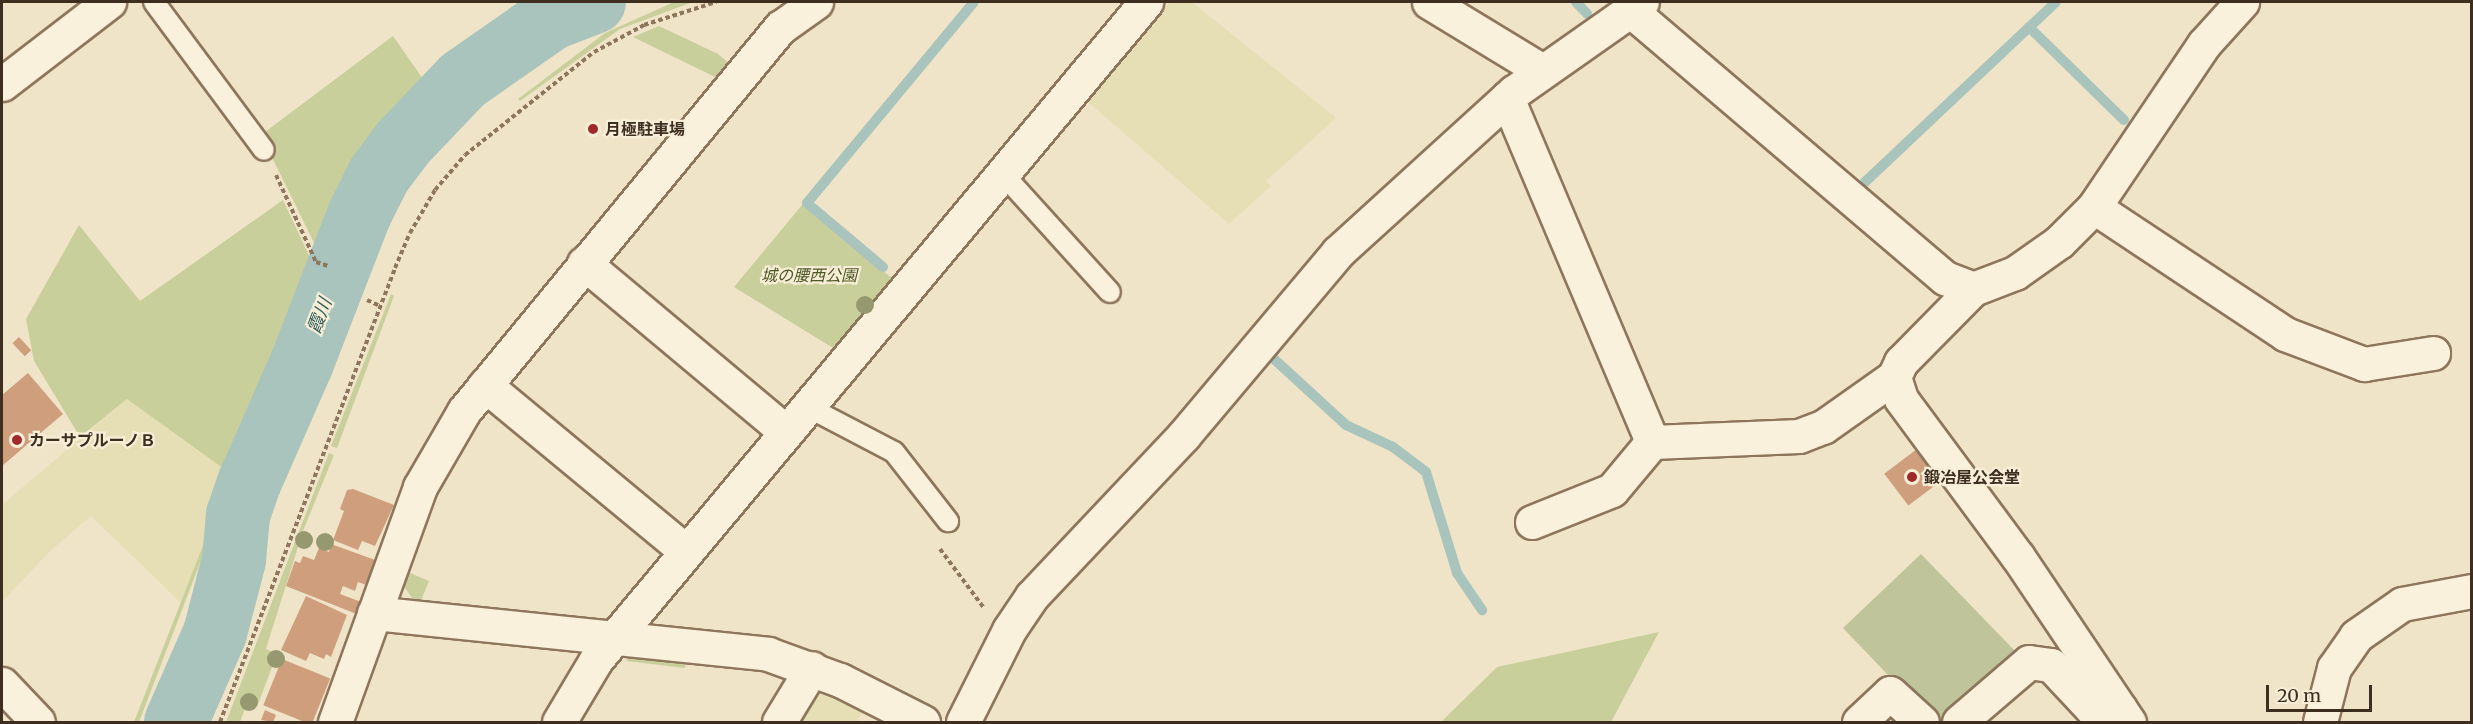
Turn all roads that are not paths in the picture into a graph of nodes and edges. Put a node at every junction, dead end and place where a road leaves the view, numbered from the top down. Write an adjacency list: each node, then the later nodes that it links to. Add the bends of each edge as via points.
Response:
1 (110, 2): 9 (street)
2 (154, 2): 11 (lane)
3 (816, 2): 14 (street, via 781,27)
4 (1146, 2): 12 (street)
5 (1429, 2): 8 (street)
6 (2242, 2): 13 (street, via 2204,44)
7 (1636, 6): 8 (street); 15 (street, via 1945,278)
8 (1541, 70): 10 (street)
9 (2, 84)
10 (1507, 98): 22 (street); 37 (street, via 1338,252 1184,435 1032,596 1009,630)
11 (264, 150)
12 (1001, 172): 16 (lane); 20 (street)
13 (2094, 207): 15 (street, via 2059,242 2015,273); 17 (street, via 2285,334 2364,364)
14 (584, 263): 19 (street); 21 (street)
15 (1973, 289): 18 (street, via 1901,362)
16 (1110, 292)
17 (2433, 353)
18 (1894, 377): 22 (street, via 1823,427 1799,436); 31 (street, via 1901,399 2018,557)
19 (485, 385): 25 (street); 27 (street, via 464,411 420,487)
20 (806, 406): 21 (street); 23 (lane, via 894,452)
21 (785, 431): 25 (street)
22 (1652, 442): 24 (street, via 1612,490)
23 (946, 518)
24 (1532, 522)
25 (686, 551): 28 (street)
26 (2472, 591): 41 (street, via 2402,604 2356,636 2334,668)
27 (374, 613): 28 (street); 33 (street)
28 (616, 636): 29 (street, via 768,654); 34 (street, via 596,660)
29 (812, 668): 35 (street); 36 (street)
30 (2, 684): 32 (street)
31 (2125, 716): 40 (street, via 2093,710 2051,664 2029,662)
32 (38, 723)
33 (335, 723)
34 (559, 723)
35 (778, 723)
36 (923, 723)
37 (963, 723)
38 (1859, 723): 39 (street, via 1890,693)
39 (1922, 723)
40 (1959, 723)
41 (2320, 723)

